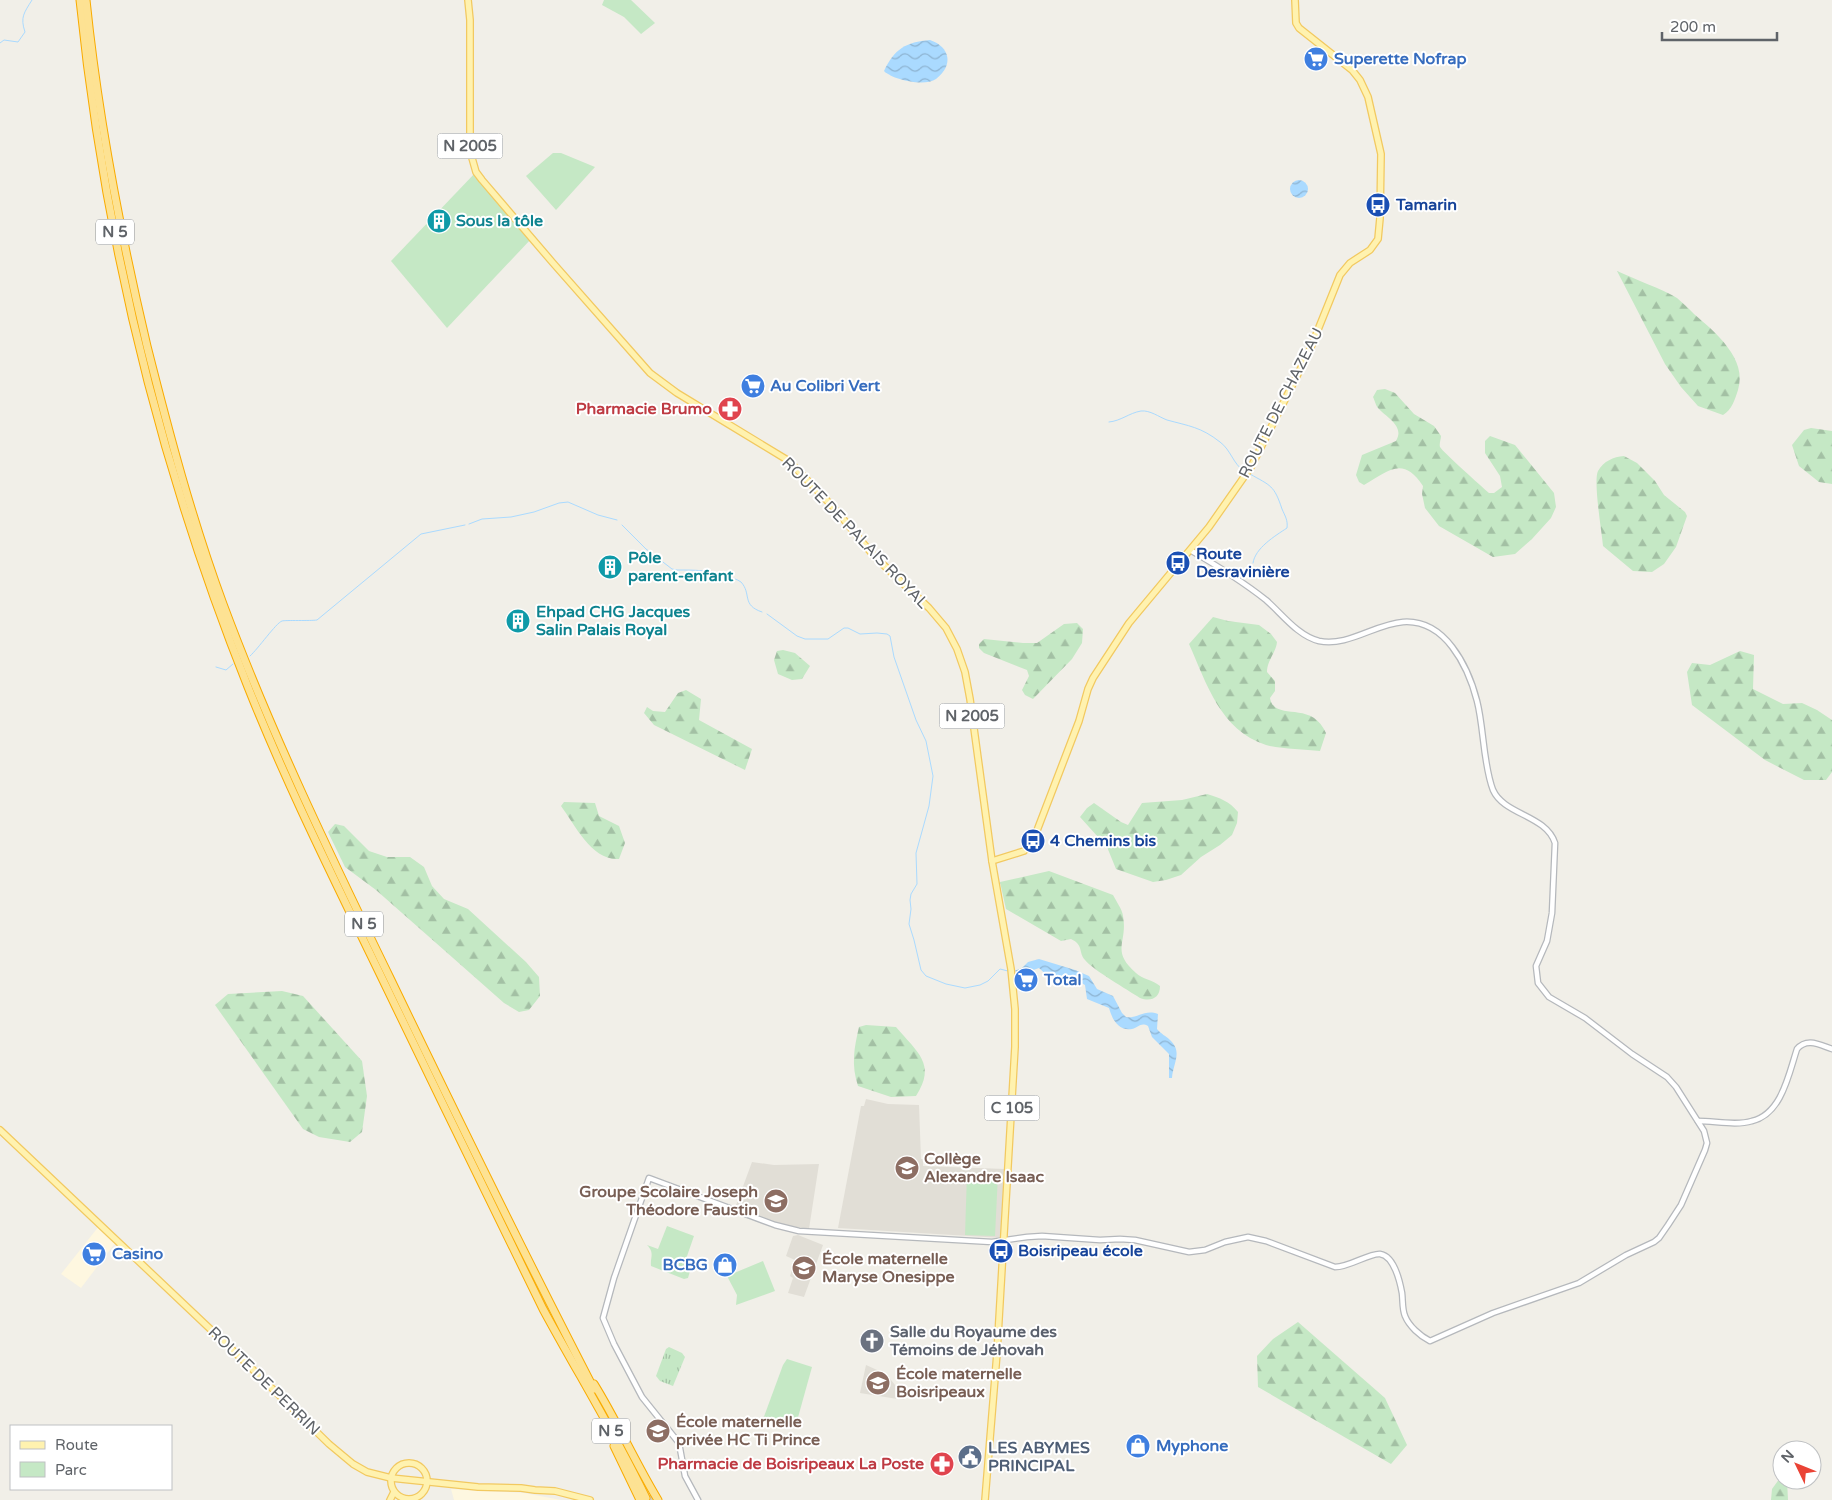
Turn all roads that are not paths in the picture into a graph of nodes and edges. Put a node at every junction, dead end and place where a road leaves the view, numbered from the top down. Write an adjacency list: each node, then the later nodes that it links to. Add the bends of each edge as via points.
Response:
1 (80, 0): 14 (highway, N 5, via 98,144 130,308 188,522 216,604 292,793 543,1309)
2 (86, 0): 14 (highway, N 5, via 113,193 138,307 176,459 223,602 299,790)
3 (468, 0): 6 (main road, ROUTE DE PALAIS ROYAL / N 2005, via 470,151 476,172 650,373 789,461 873,555 946,628 965,672)
4 (1295, 0): 5 (main road, ROUTE DE CHAZEAU, via 1299,28 1352,70 1368,97 1381,154 1379,234 1370,250 1350,263 1340,275 1309,352 1251,468)
5 (1190, 550): 6 (main road, ROUTE DE CHAZEAU, via 1130,623 1093,678 1033,841 1024,851); 9 (street, via 1248,587 1297,629 1314,639 1333,642 1403,622 1430,626 1442,634 1470,680 1477,701 1494,791 1501,800 1544,826 1555,843 1552,913 1547,941 1536,966 1538,983 1549,997 1667,1077)
6 (992, 861): 7 (main road, N 2005)
7 (1012, 972): 13 (main road, C 105, via 1015,1048)
8 (1832, 1049): 10 (street, via 1811,1042 1802,1044 1782,1091 1765,1116 1748,1122)
9 (1698, 1120): 10 (street); 12 (street)
10 (1708, 1121): 12 (street)
11 (0, 1130): 15 (main road, ROUTE DE PERRIN, via 329,1444 367,1472)
12 (1704, 1131): 13 (street, via 1706,1150 1681,1205 1659,1238 1579,1284 1493,1313 1430,1341 1406,1318 1396,1272 1388,1258 1381,1254 1335,1267 1254,1238 1189,1252 1127,1239 1042,1236)
13 (1004, 1240): 24 (street, via 968,1241 799,1231 649,1178 603,1318 642,1397 678,1443 685,1476); 25 (main road, C 105)
14 (576, 1362): 19 (highway, N 5); 23 (highway, via 607,1405)
15 (391, 1478): 16 (main road, ROUTE DE PERRIN); 16 (main road, via 401,1465 411,1463 423,1470); 17 (main road)
16 (427, 1482): 18 (main road, via 418,1496); 22 (main road, ROUTE DE PERRIN, via 556,1491)
17 (394, 1492): 18 (main road); 20 (main road)
18 (402, 1498): 21 (main road)
19 (645, 1498)
20 (390, 1500)
21 (396, 1500)
22 (590, 1500)
23 (658, 1500)
24 (698, 1500)
25 (985, 1500)

